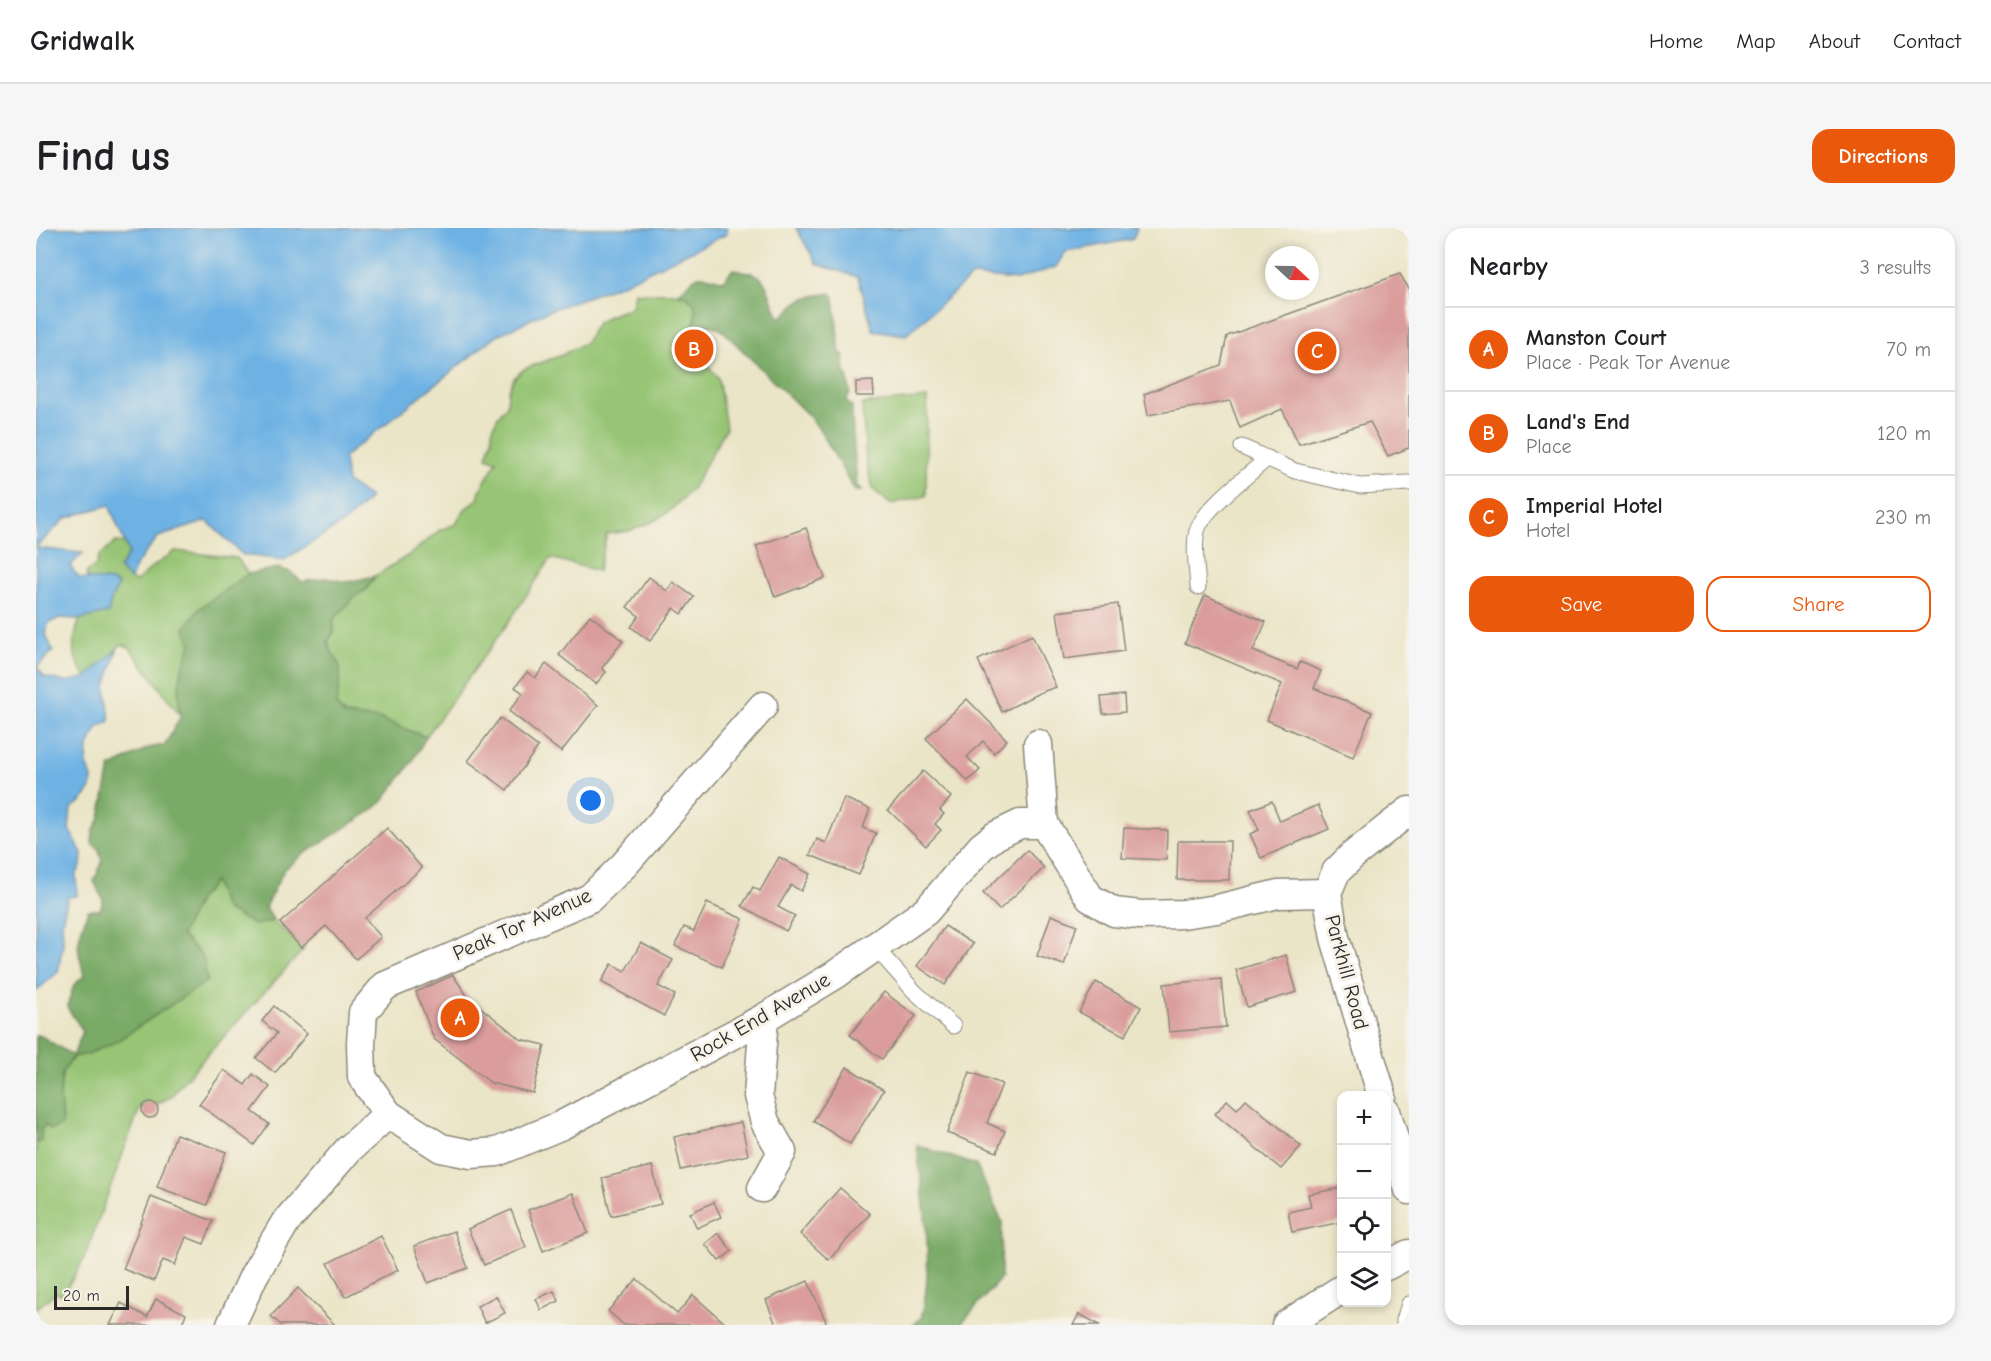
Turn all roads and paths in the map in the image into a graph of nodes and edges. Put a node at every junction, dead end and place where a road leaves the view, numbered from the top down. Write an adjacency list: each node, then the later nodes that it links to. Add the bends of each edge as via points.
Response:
1 (1242, 447): 2 (lane)
2 (1268, 458): 3 (lane, via 1295,471 1360,486); 4 (lane, via 1201,521 1196,532)
3 (1409, 483)
4 (1198, 587)
5 (762, 706): 14 (street, Peak Tor Avenue, via 624,865 590,898 385,986 363,1012 361,1044 362,1077)
6 (1038, 744): 8 (street)
7 (1409, 811): 9 (street, Parkhill Road, via 1336,872)
8 (1044, 824): 9 (street, via 1090,898 1114,912 1182,914 1278,894); 10 (street, Rock End Avenue, via 1020,824 995,836 926,911)
9 (1327, 893): 13 (street, Parkhill Road, via 1335,938)
10 (874, 946): 11 (street, Rock End Avenue); 12 (lane, via 914,991)
11 (764, 1018): 14 (street, Rock End Avenue, via 562,1125 497,1152 471,1154 441,1148); 16 (street, via 758,1096 765,1122 782,1152)
12 (953, 1026)
13 (1381, 1091)
14 (388, 1114): 22 (street, via 348,1150 285,1223)
15 (1391, 1128): 17 (street)
16 (762, 1188)
17 (1409, 1190)
18 (1409, 1254): 19 (street)
19 (1391, 1263)
20 (1337, 1292): 23 (street)
21 (1409, 1304): 24 (lane)
22 (231, 1325)
23 (1286, 1325)
24 (1404, 1325)

